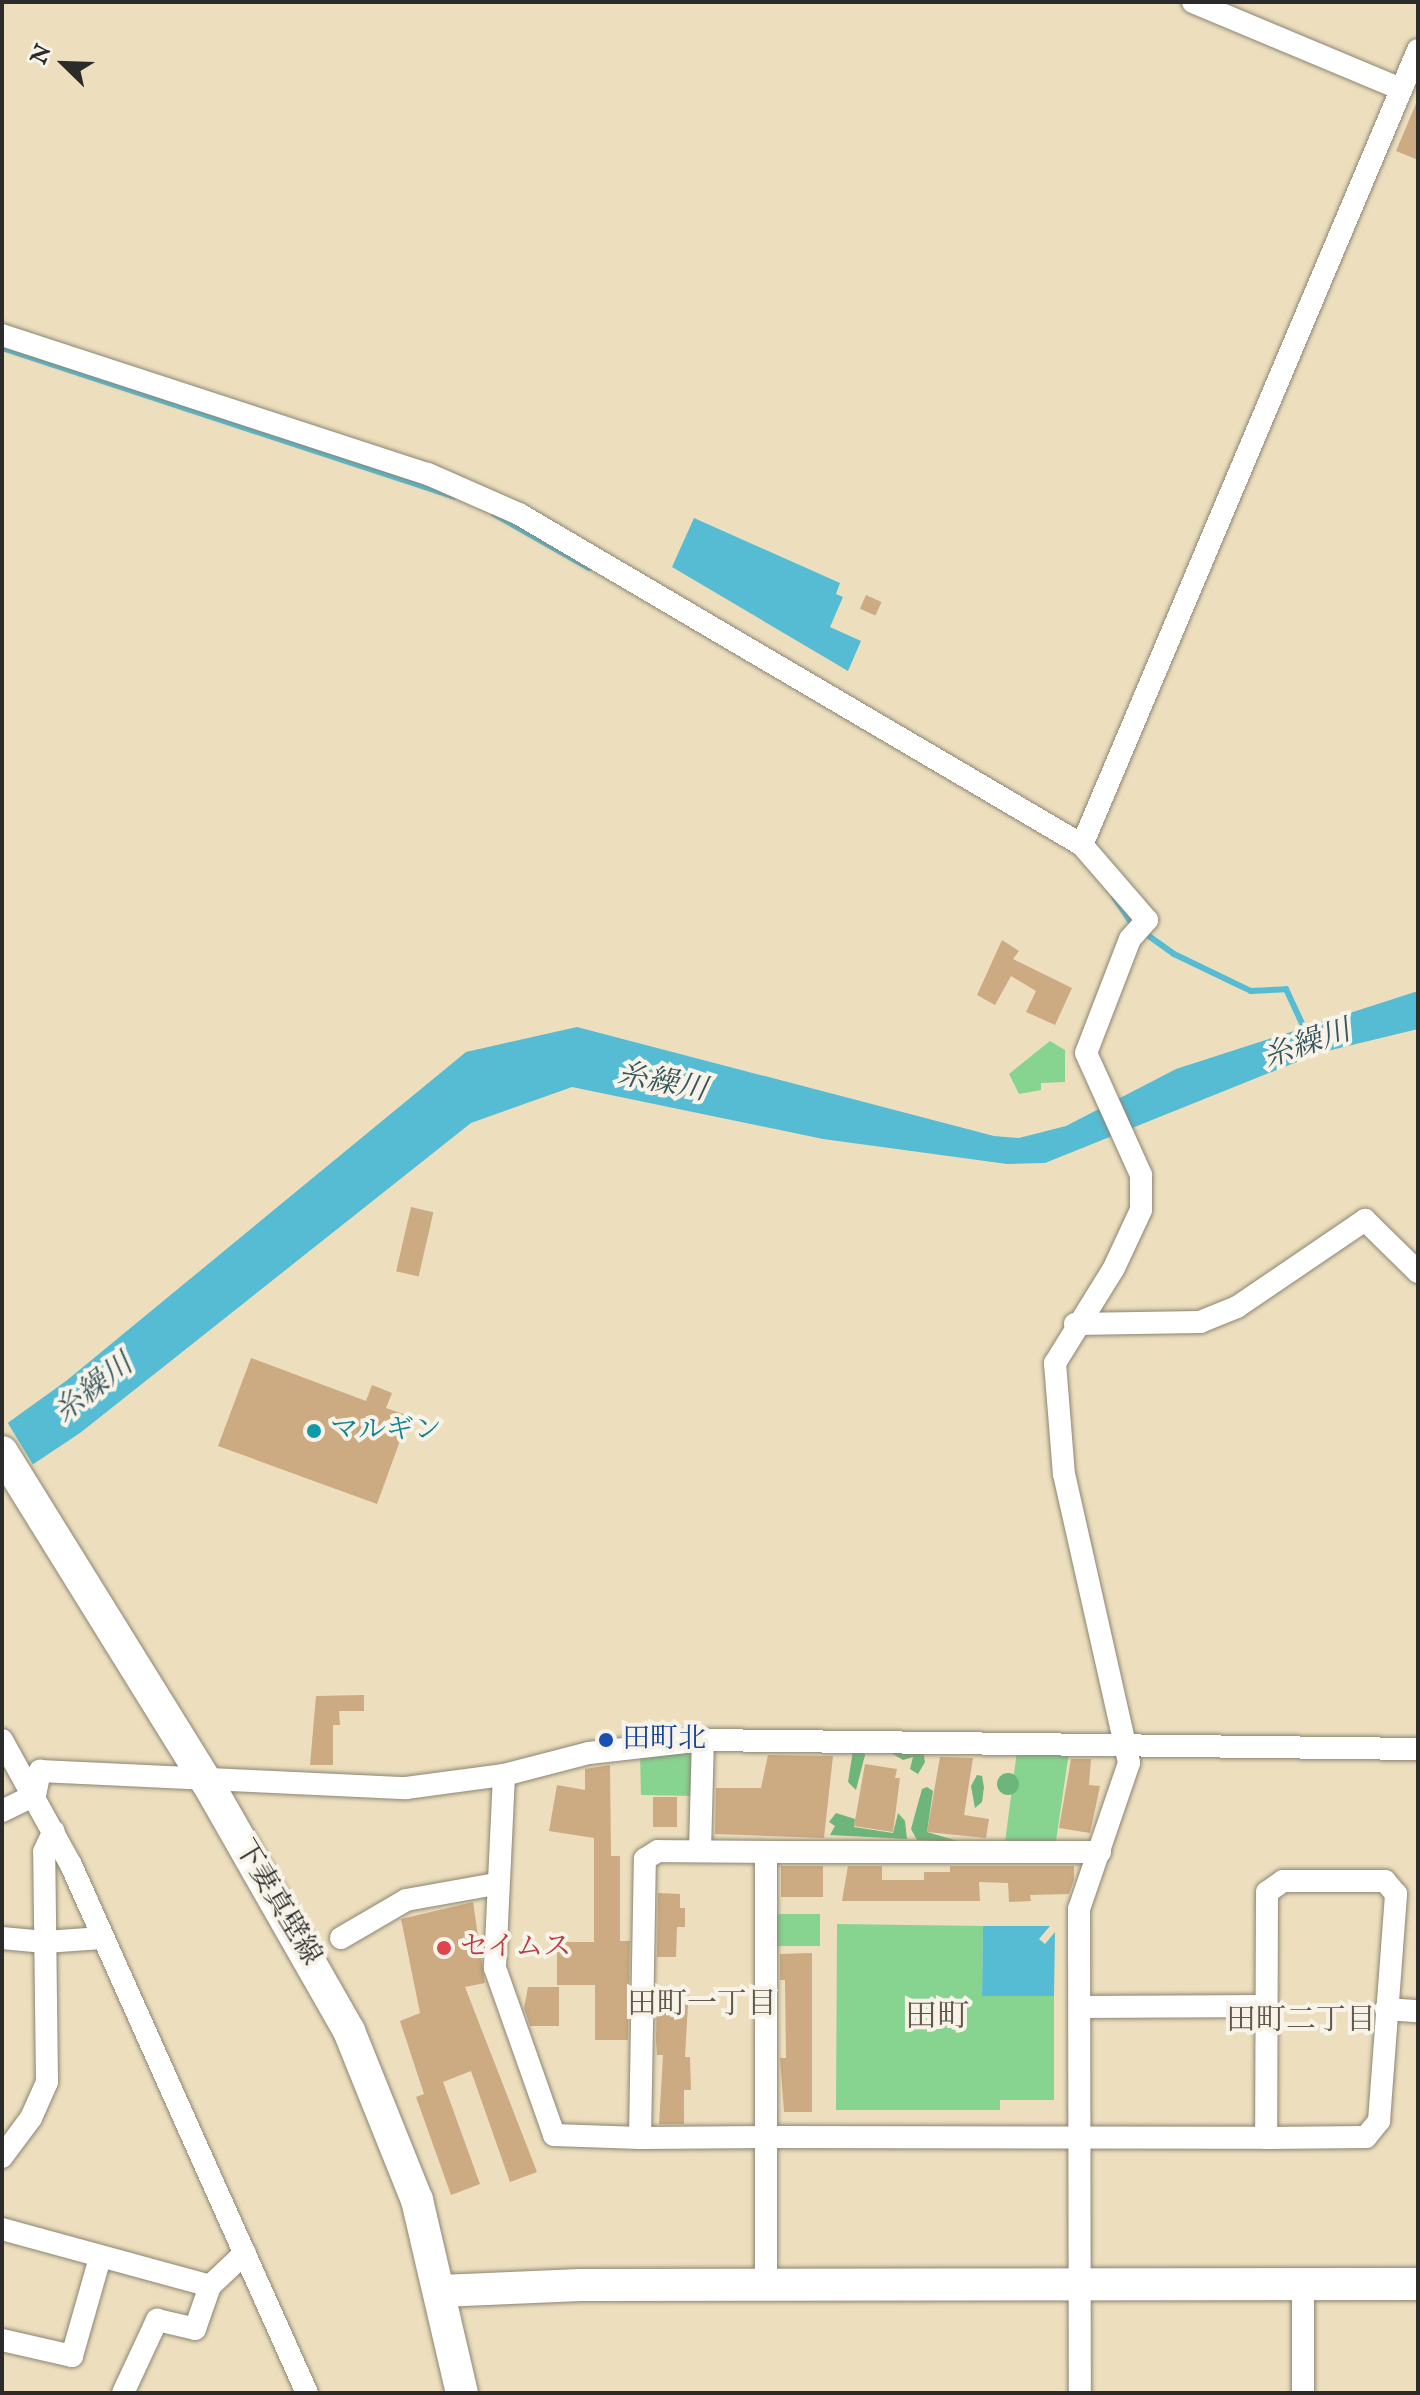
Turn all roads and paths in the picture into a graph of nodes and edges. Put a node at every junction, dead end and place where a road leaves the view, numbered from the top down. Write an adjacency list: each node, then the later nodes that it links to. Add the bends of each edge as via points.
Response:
1 (1193, 2): 3 (street)
2 (1418, 50): 3 (street)
3 (1401, 89): 5 (street)
4 (2, 335): 5 (street, via 472,491)
5 (1082, 845): 7 (street, via 1147,920 1137,930 1086,1053 1144,1192 1135,1229)
6 (1418, 1272): 7 (street, via 1365,1220 1237,1307 1200,1322)
7 (1075, 1324): 11 (street, via 1055,1363 1055,1405 1064,1474)
8 (2, 1452): 14 (main road, 下妻真壁線)
9 (2, 1740): 15 (street)
10 (703, 1740): 11 (street); 13 (street, via 589,1753); 18 (street)
11 (1127, 1744): 12 (street); 20 (street, via 1122,1792)
12 (1418, 1749)
13 (504, 1775): 14 (street, via 406,1788); 21 (street)
14 (207, 1782): 15 (street, via 40,1771); 43 (main road, 下妻真壁線, via 349,2031 417,2200)
15 (35, 1795): 16 (street); 17 (street)
16 (2, 1811)
17 (54, 1831): 23 (street); 25 (street, via 44,1852)
18 (700, 1851): 19 (street); 32 (street, via 658,1851 642,1866)
19 (766, 1852): 20 (street); 30 (street)
20 (1100, 1852): 27 (street, via 1079,1909)
21 (496, 1884): 24 (street, via 406,1900); 32 (street, via 495,1968 548,2129 560,2137)
22 (2, 1938): 25 (street)
23 (102, 1938): 25 (street); 36 (street)
24 (341, 1938)
25 (45, 1942): 34 (street, via 47,2082 31,2118)
26 (1266, 2006): 27 (street); 28 (street, via 1266,1901 1273,1884 1385,1881 1396,1894); 33 (street)
27 (1081, 2007): 31 (street)
28 (1386, 2009): 29 (street); 33 (street, via 1379,2121 1373,2134)
29 (1418, 2011)
30 (767, 2137): 31 (street); 32 (street); 39 (street)
31 (1079, 2137): 33 (street); 42 (street)
32 (640, 2138)
33 (1266, 2138)
34 (2, 2157)
35 (2, 2229): 37 (street)
36 (245, 2253): 41 (street); 46 (street)
37 (100, 2258): 41 (street); 44 (street, via 72,2356)
38 (1418, 2284): 40 (main road)
39 (766, 2285): 42 (main road); 43 (main road)
40 (1303, 2285): 42 (main road); 49 (street)
41 (210, 2286): 45 (street, via 195,2329 157,2320)
42 (1080, 2286): 48 (street)
43 (441, 2291): 47 (main road, 下妻真壁線)
44 (2, 2340)
45 (123, 2393)
46 (307, 2393)
47 (462, 2393)
48 (1080, 2393)
49 (1303, 2393)

